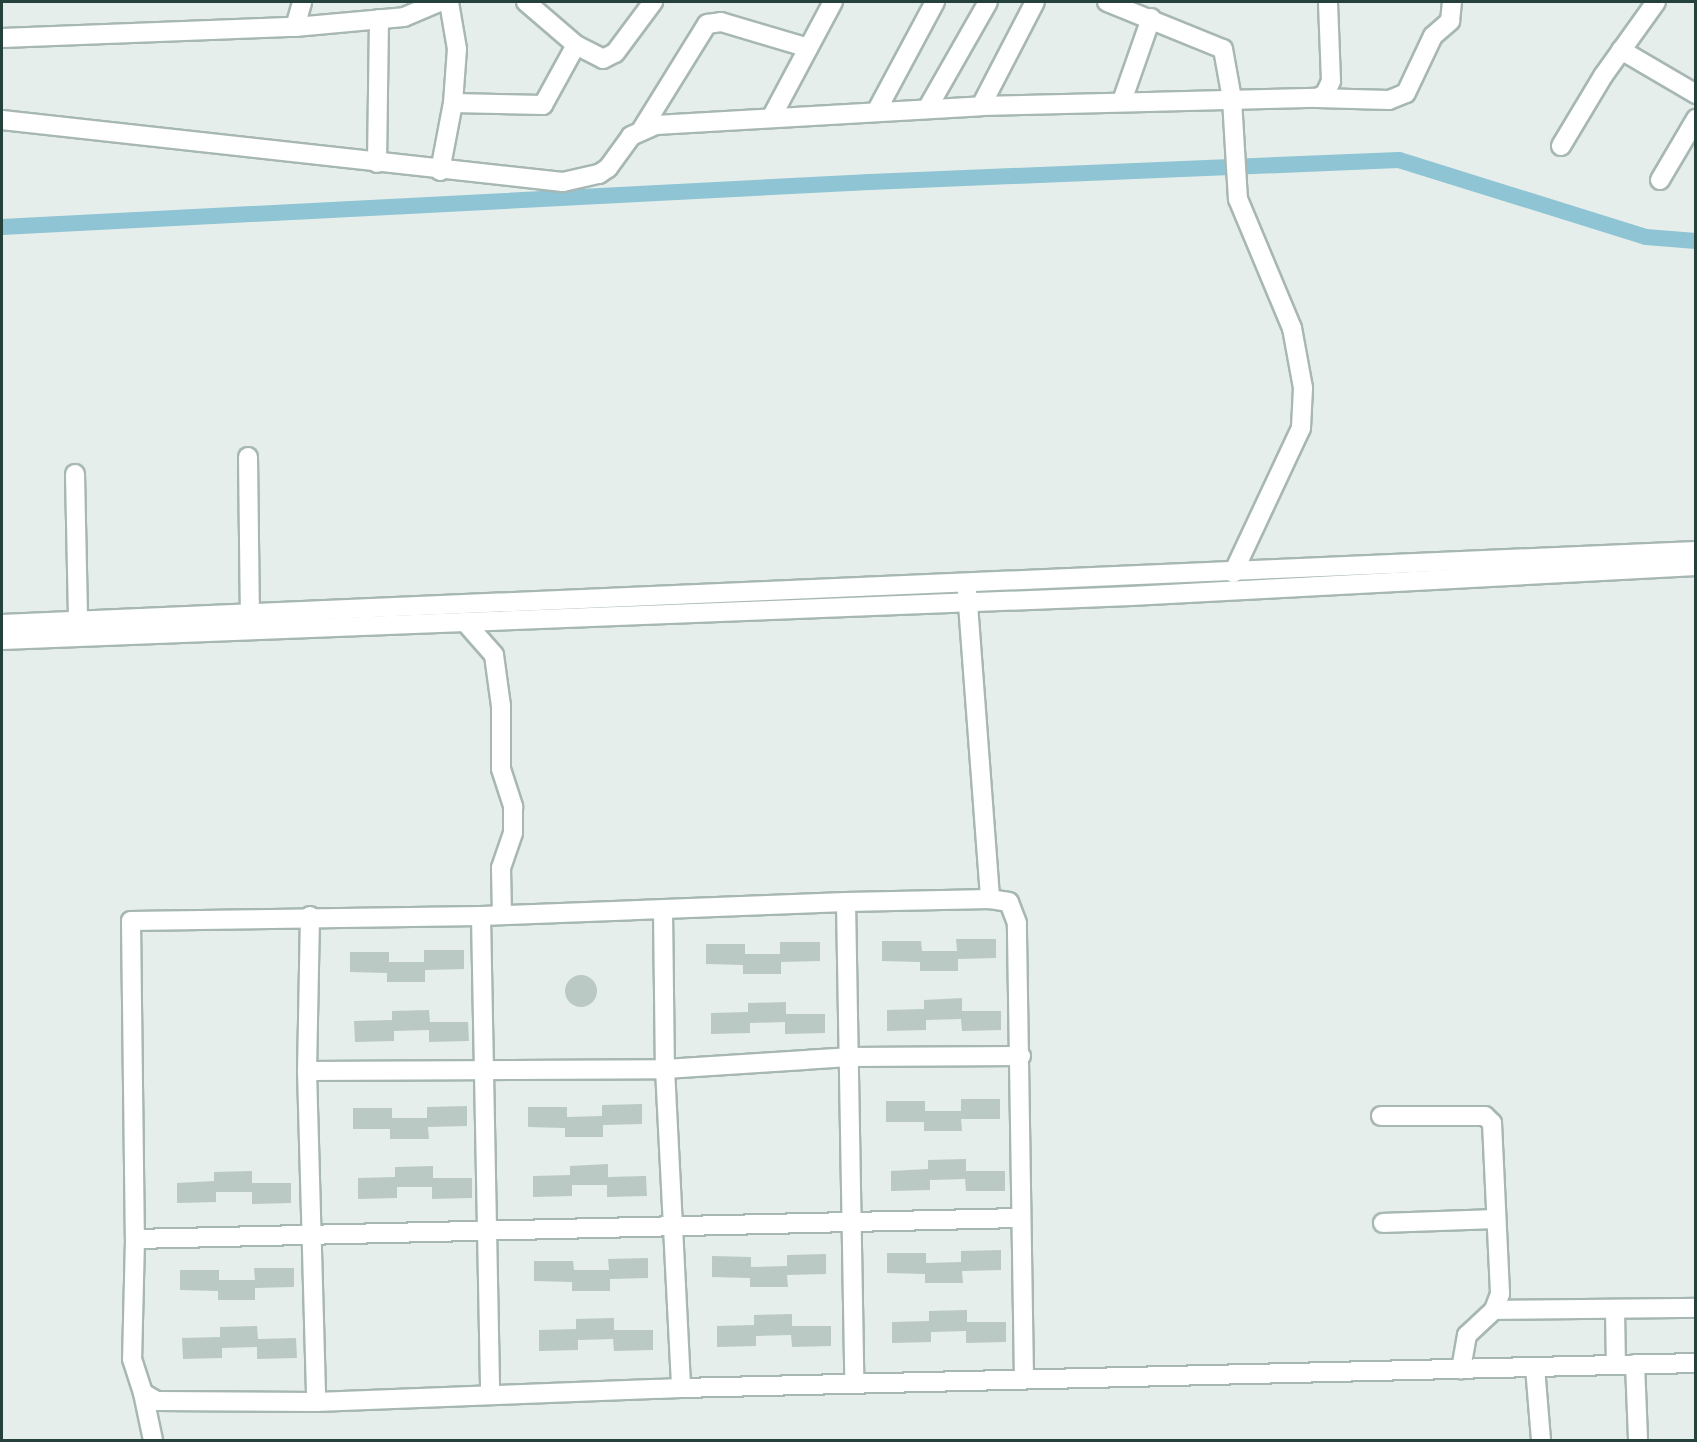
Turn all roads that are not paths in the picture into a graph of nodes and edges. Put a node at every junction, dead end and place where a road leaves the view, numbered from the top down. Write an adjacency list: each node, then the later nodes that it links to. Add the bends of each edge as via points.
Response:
1 (302, 2): 16 (street)
2 (441, 2): 15 (street, via 404,16)
3 (449, 2): 25 (street, via 457,49)
4 (526, 2): 18 (street)
5 (653, 2): 18 (street, via 609,58)
6 (833, 2): 19 (street)
7 (935, 2): 28 (street)
8 (988, 2): 27 (street)
9 (1035, 2): 26 (street)
10 (1328, 2): 22 (street, via 1331,81 1325,94)
11 (1452, 2): 22 (street, via 1450,21 1433,36 1406,93 1389,100)
12 (1656, 2): 20 (street)
13 (1117, 3): 14 (street)
14 (1151, 18): 23 (street, via 1223,49); 24 (street)
15 (379, 19): 16 (street); 34 (street)
16 (295, 27): 17 (street)
17 (2, 38)
18 (576, 45): 25 (street, via 543,105)
19 (808, 48): 29 (street); 31 (street, via 721,22 707,24)
20 (1622, 50): 21 (street); 33 (street)
21 (1695, 94)
22 (1317, 98): 23 (street)
23 (1232, 99): 24 (street); 41 (street, via 1238,199 1288,313 1304,408 1301,428)
24 (1122, 101): 26 (street)
25 (453, 103): 35 (street)
26 (981, 106): 27 (street)
27 (927, 109): 28 (street)
28 (876, 112): 29 (street)
29 (771, 118): 31 (street)
30 (2, 120): 34 (street)
31 (642, 129): 35 (street, via 631,136 608,168 588,180 563,182)
32 (1693, 129): 36 (street)
33 (1561, 146)
34 (377, 163): 35 (street)
35 (440, 171)
36 (1660, 180)
37 (248, 457): 44 (street)
38 (75, 474): 45 (street)
39 (1695, 551): 41 (street)
40 (1695, 567): 43 (street)
41 (1233, 573): 42 (street)
42 (966, 583): 43 (street); 44 (street)
43 (968, 602): 46 (street); 49 (street)
44 (250, 614): 45 (street)
45 (78, 621): 47 (street)
46 (465, 622): 48 (street); 52 (street, via 494,655 501,706 501,769 513,807 513,832 501,868)
47 (2, 624)
48 (2, 640)
49 (990, 899): 50 (street); 55 (street, via 1009,902 1015,910)
50 (846, 902): 51 (street); 56 (street)
51 (663, 910): 52 (street); 57 (street)
52 (502, 915): 54 (street)
53 (310, 916): 54 (street); 58 (street); 68 (street, via 131,921)
54 (481, 916): 59 (street)
55 (1021, 1056): 56 (street); 61 (street)
56 (849, 1057): 57 (street); 63 (street)
57 (665, 1069): 59 (street); 65 (street)
58 (307, 1071): 59 (street); 67 (street)
59 (482, 1072): 66 (street)
60 (1381, 1116): 62 (street, via 1489,1118)
61 (1021, 1218): 63 (street); 77 (street)
62 (1495, 1219): 64 (street); 70 (street, via 1500,1294)
63 (852, 1220): 65 (street); 78 (street)
64 (1383, 1224)
65 (672, 1227): 66 (street); 79 (street)
66 (486, 1229): 67 (street); 81 (street)
67 (312, 1237): 68 (street); 82 (street)
68 (135, 1239): 80 (street, via 132,1359)
69 (1695, 1308): 71 (street)
70 (1494, 1310): 71 (street); 76 (street, via 1467,1335)
71 (1615, 1310): 73 (street)
72 (1695, 1363): 74 (street)
73 (1617, 1365): 74 (street); 75 (street)
74 (1635, 1365): 85 (street)
75 (1535, 1367): 76 (street); 84 (street)
76 (1461, 1368): 77 (street)
77 (1024, 1379): 78 (street)
78 (854, 1383): 79 (street)
79 (681, 1388): 81 (street)
80 (143, 1394): 82 (street, via 157,1401); 83 (street)
81 (490, 1395): 82 (street)
82 (316, 1402)
83 (153, 1440)
84 (1541, 1440)
85 (1638, 1440)

